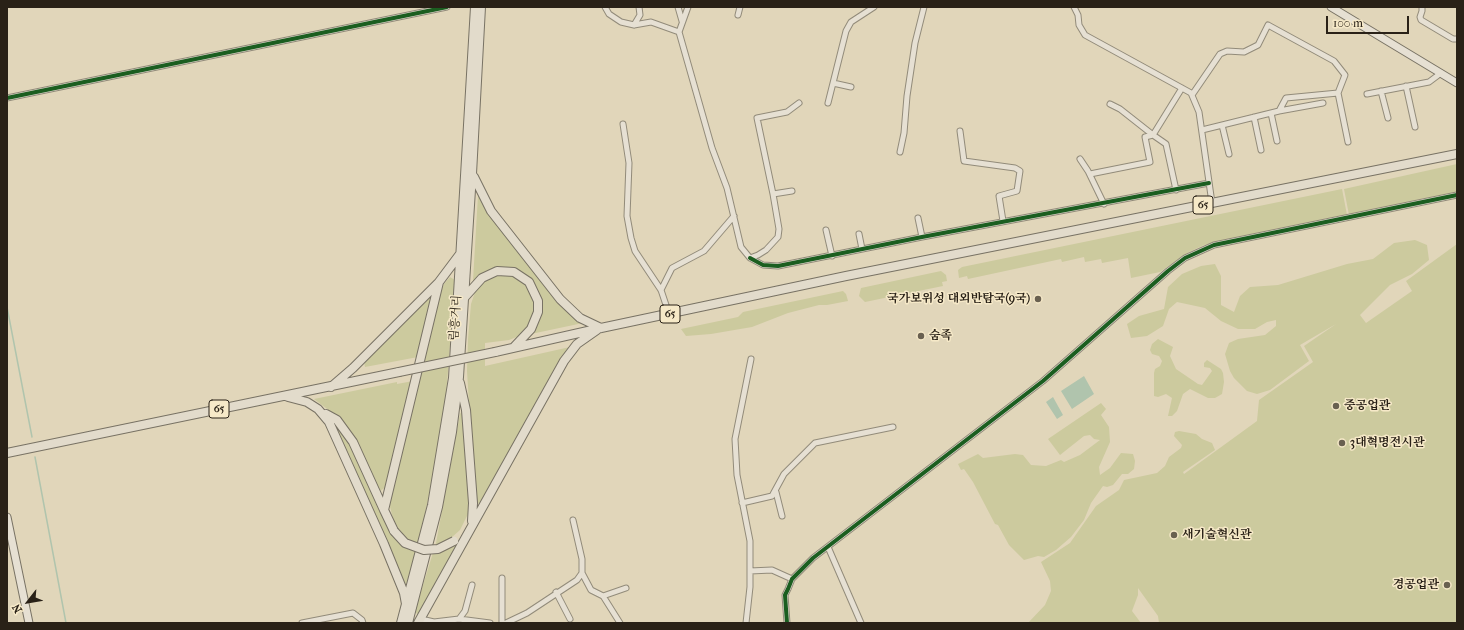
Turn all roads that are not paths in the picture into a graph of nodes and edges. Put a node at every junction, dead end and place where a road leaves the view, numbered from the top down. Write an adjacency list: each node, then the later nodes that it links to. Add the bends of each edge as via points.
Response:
1 (446, 7): 29 (street)
2 (475, 7): 67 (main road, 림흥거리)
3 (481, 7): 51 (main road, 림흥거리)
4 (605, 7): 16 (street, via 609,14 621,22)
5 (639, 7): 16 (street, via 640,15)
6 (678, 7): 15 (street)
7 (688, 7): 15 (street)
8 (740, 7): 14 (street)
9 (874, 7): 20 (street, via 851,22 846,31)
10 (924, 7): 47 (street, via 915,43)
11 (1074, 7): 24 (street, via 1085,35)
12 (1331, 7): 19 (street)
13 (1422, 7): 18 (street, via 1421,20)
14 (738, 15)
15 (682, 22): 17 (street)
16 (634, 25): 17 (street, via 651,22)
17 (679, 32): 60 (street)
18 (1457, 40)
19 (1441, 73): 21 (street); 22 (street, via 1429,82)
20 (833, 83): 23 (street); 31 (street)
21 (1457, 84)
22 (1406, 86): 25 (street); 40 (street)
23 (851, 87)
24 (1182, 88): 28 (street); 43 (street)
25 (1381, 91): 27 (street); 37 (street)
26 (1338, 93): 28 (street, via 1345,74 1334,61 1268,25 1258,45 1244,52 1227,51 1220,54); 34 (street, via 1286,98); 45 (street)
27 (1367, 94)
28 (1192, 96): 41 (street, via 1199,112)
29 (7, 98)
30 (799, 103): 56 (street, via 787,112 757,118)
31 (828, 103)
32 (1323, 103): 34 (street)
33 (1110, 104): 43 (street)
34 (1279, 111): 35 (street)
35 (1271, 113): 36 (street); 44 (street)
36 (1254, 117): 39 (street); 46 (street)
37 (1388, 118)
38 (623, 124): 71 (street, via 629,163 627,216 631,238 635,251)
39 (1222, 125): 41 (street); 48 (street)
40 (1415, 127)
41 (1202, 130): 53 (street)
42 (960, 131): 62 (street, via 964,161 1015,168 1020,171 1017,191 999,196)
43 (1154, 135): 52 (street, via 1145,137 1150,162); 54 (street, via 1166,144)
44 (1278, 141)
45 (1348, 142)
46 (1261, 150)
47 (900, 152)
48 (1229, 154)
49 (1457, 154): 58 (main road, 65)
50 (1080, 159): 52 (street)
51 (472, 174): 72 (main road, 림흥거리); 74 (main road, via 491,210 560,299 580,318)
52 (1090, 174): 59 (street)
53 (1209, 184): 54 (street); 58 (street)
54 (1176, 190): 59 (street)
55 (792, 191): 56 (street)
56 (773, 194): 69 (street, via 778,237 766,250)
57 (1457, 195): 90 (street, via 1214,245 1194,253 1168,271 1043,382)
58 (1212, 203): 73 (main road, 65, via 853,274)
59 (1104, 204): 62 (street)
60 (734, 216): 69 (street, via 742,247); 71 (street, via 704,251 672,268)
61 (918, 218): 65 (street)
62 (1004, 221): 65 (street)
63 (826, 230): 68 (street)
64 (859, 234): 66 (street)
65 (922, 237): 66 (street)
66 (862, 249): 68 (street)
67 (460, 254): 70 (main road); 99 (main road, 림흥거리, via 453,378 445,432 432,505)
68 (832, 256): 69 (street, via 769,267)
69 (750, 258)
70 (439, 282): 78 (main road); 85 (main road)
71 (661, 290): 73 (street)
72 (464, 298): 75 (main road, via 482,278 497,271 514,272 529,282 538,301 538,312 531,329); 77 (main road, 림흥거리)
73 (669, 314): 74 (main road, 65)
74 (601, 328): 75 (main road, 65); 89 (main road, via 577,344 564,361)
75 (514, 347): 78 (main road, 65, bridge)
76 (751, 359): 84 (street, via 735,439 735,459)
77 (459, 377): 89 (main road, via 466,410 473,514); 107 (main road, 림흥거리, via 438,507)
78 (330, 388): 79 (main road, 65)
79 (279, 396): 80 (main road, via 298,398); 82 (main road, 65)
80 (318, 410): 85 (main road, via 336,420 344,429 356,448); 99 (main road, via 329,422 349,463 404,593)
81 (893, 427): 83 (street, via 815,443 780,479)
82 (7, 453)
83 (776, 492): 84 (street, via 768,498); 86 (street)
84 (742, 503): 91 (street, via 750,540)
85 (384, 510): 89 (main road, bridge, via 394,531 405,543 424,550 438,549 454,541)
86 (782, 516)
87 (7, 517): 103 (street)
88 (573, 520): 92 (street, via 582,559)
89 (471, 526): 102 (main road)
90 (828, 546): 94 (street); 114 (street)
91 (750, 570): 94 (street, via 772,570); 112 (street)
92 (582, 573): 97 (street, via 577,580); 98 (street, via 591,590)
93 (502, 578): 109 (street)
94 (792, 579): 113 (street, via 785,595)
95 (472, 585): 100 (street, via 465,611)
96 (626, 588): 98 (street)
97 (556, 592): 101 (street); 110 (street)
98 (603, 596): 111 (street)
99 (407, 607): 106 (main road, 림흥거리)
100 (459, 619): 102 (street); 108 (street)
101 (570, 619)
102 (420, 621)
103 (29, 623)
104 (302, 623): 105 (street, via 353,613)
105 (363, 623)
106 (401, 623)
107 (408, 623)
108 (490, 623)
109 (502, 623)
110 (506, 623)
111 (620, 623)
112 (746, 623)
113 (787, 623)
114 (861, 623)

